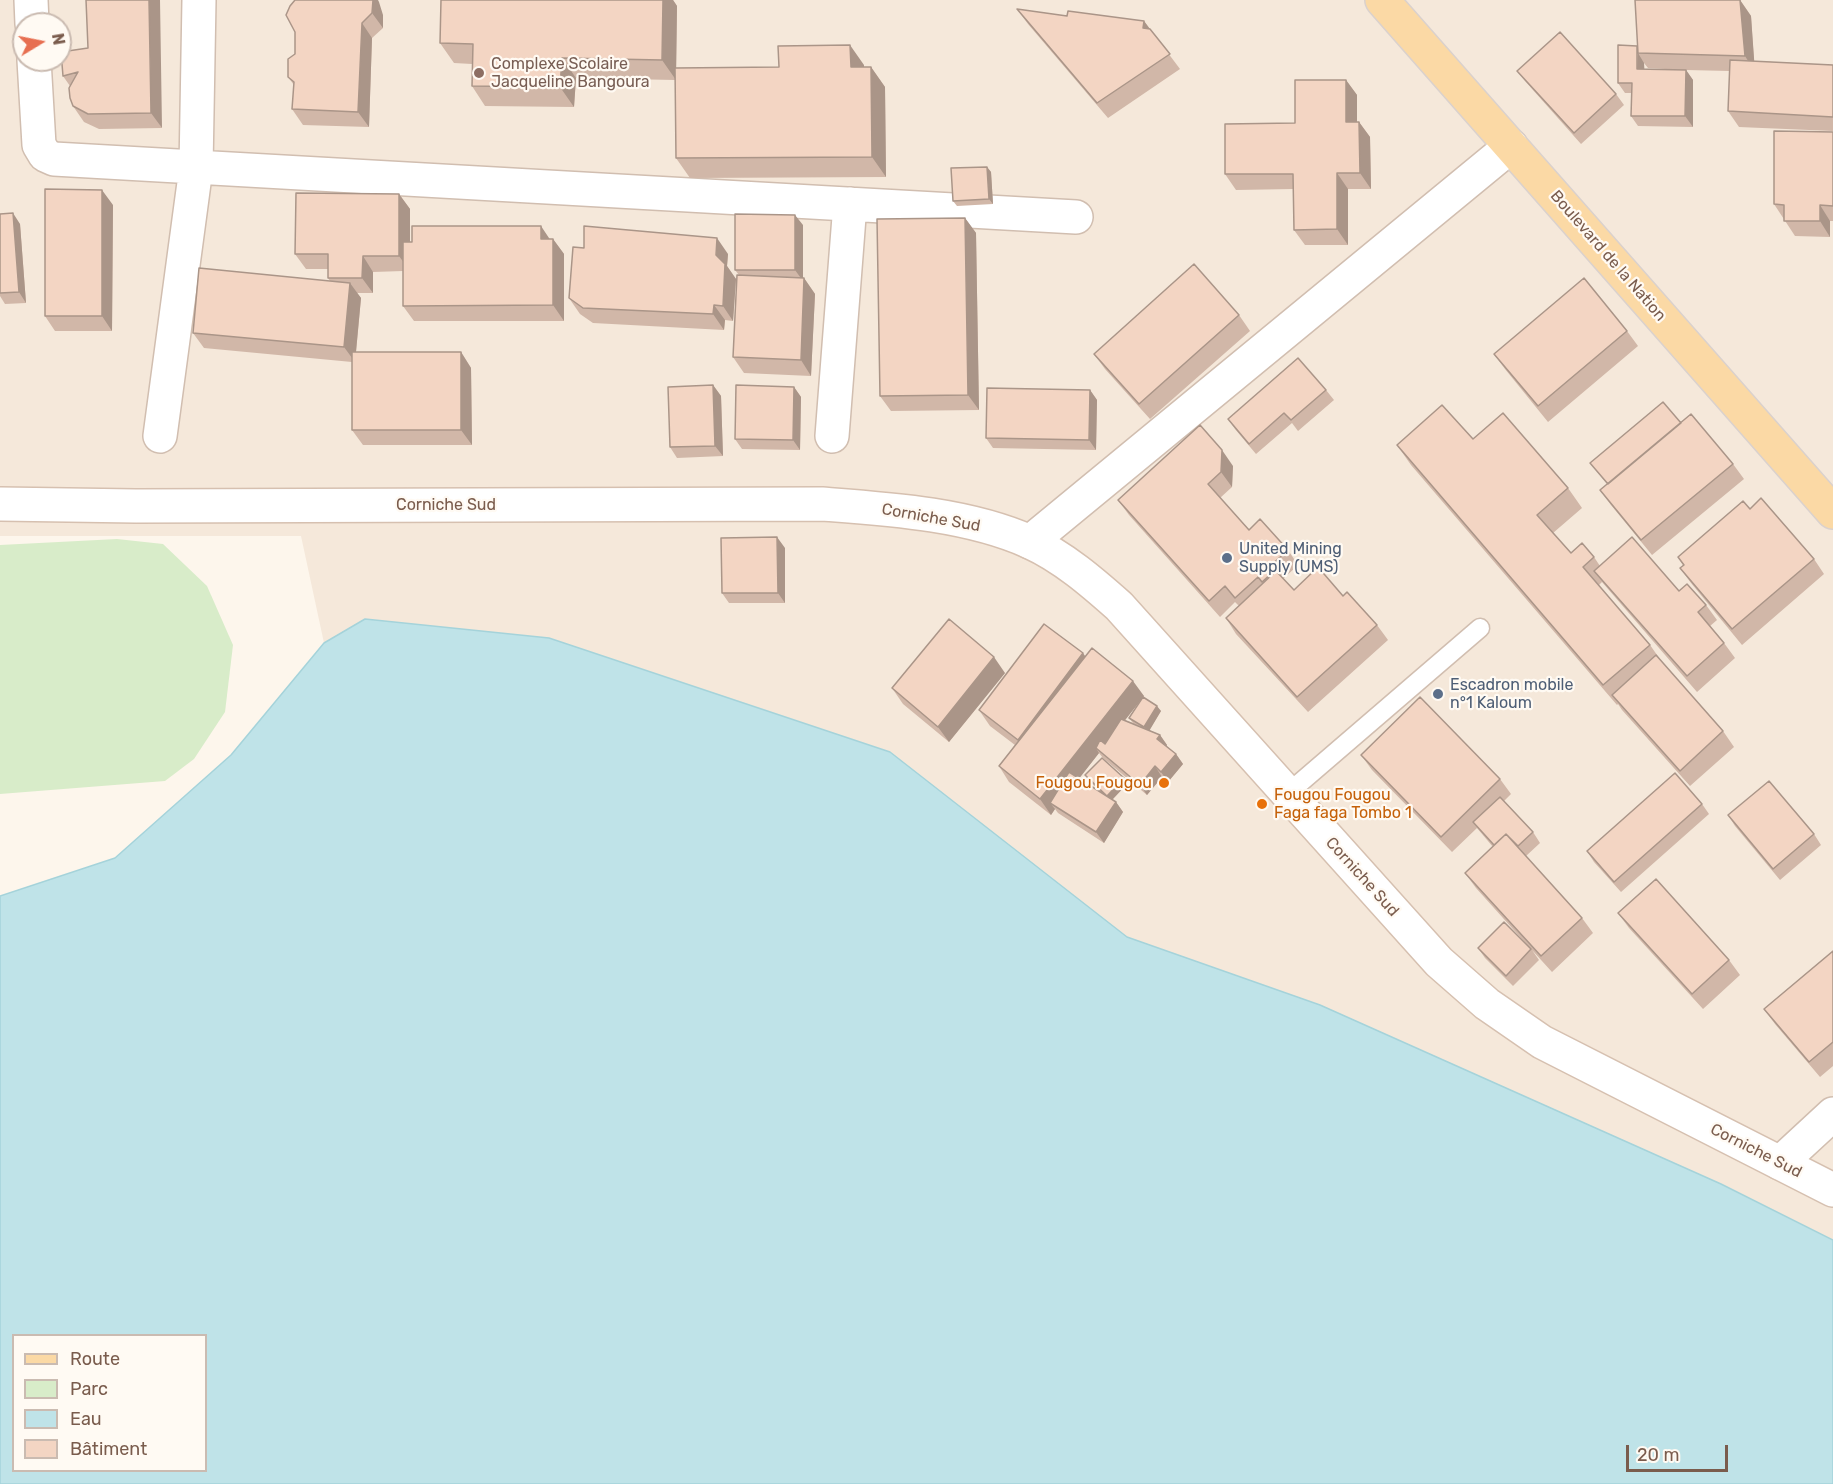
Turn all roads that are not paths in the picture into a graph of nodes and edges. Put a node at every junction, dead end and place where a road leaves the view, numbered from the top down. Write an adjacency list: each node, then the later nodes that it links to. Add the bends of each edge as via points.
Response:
1 (198, 0): 5 (street)
2 (1382, 0): 4 (main road, Boulevard de la Nation)
3 (35, 72): 5 (street, via 39,145 45,155 54,159)
4 (1511, 146): 11 (main road, Boulevard de la Nation); 12 (street)
5 (196, 168): 6 (street); 8 (street)
6 (850, 204): 7 (street); 9 (street)
7 (1076, 217)
8 (160, 436)
9 (832, 436)
10 (0, 504): 12 (street, Corniche Sud, via 822,504 900,510 970,522)
11 (1833, 512)
12 (1030, 542): 14 (street, Corniche Sud, via 1078,571 1119,606)
13 (1480, 628): 14 (lane)
14 (1287, 794): 16 (street, Corniche Sud, via 1438,962 1487,1004 1542,1042)
15 (1833, 1114): 16 (street)
16 (1780, 1163): 17 (street, Corniche Sud)
17 (1833, 1190)

